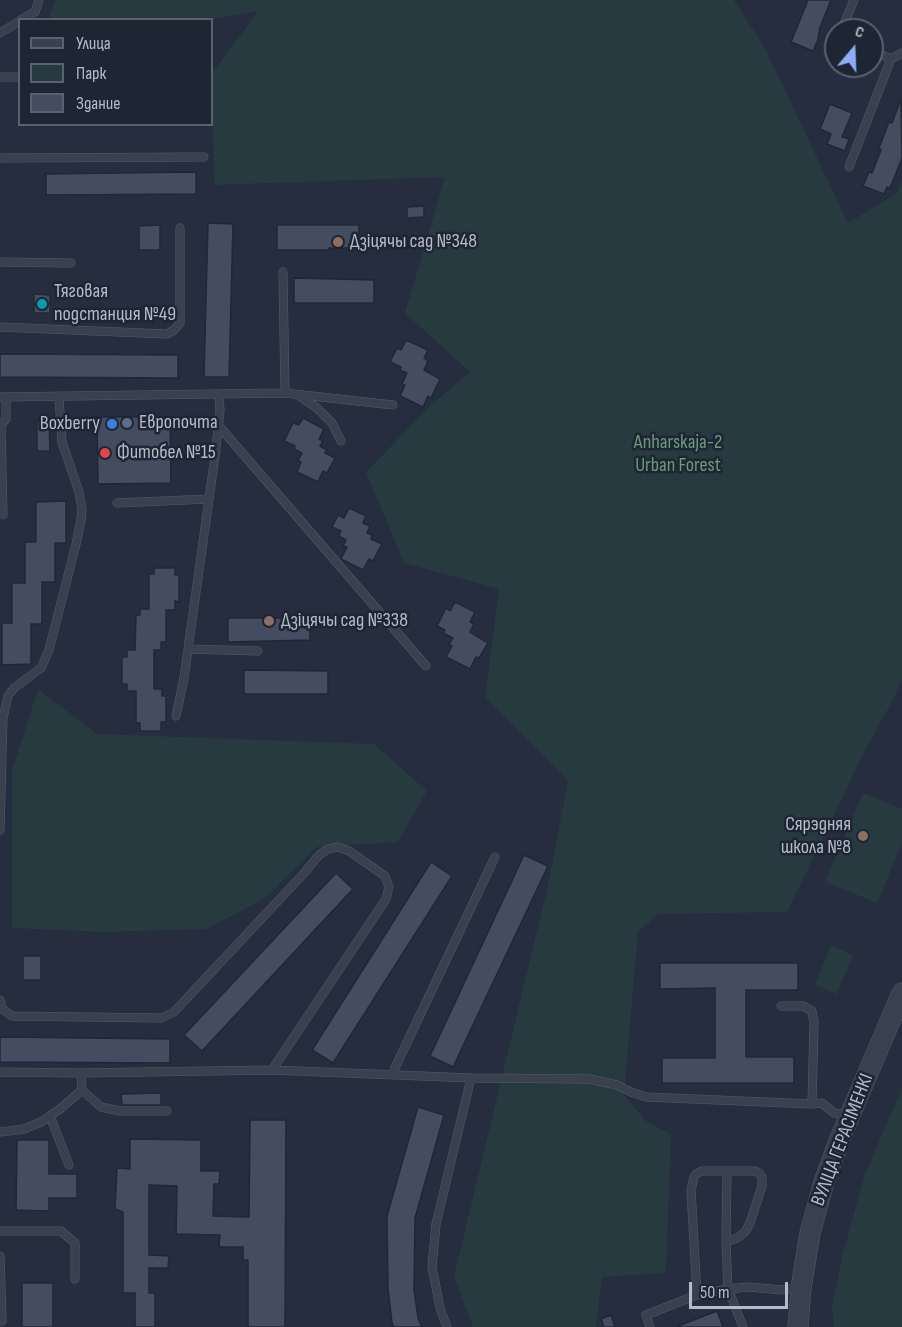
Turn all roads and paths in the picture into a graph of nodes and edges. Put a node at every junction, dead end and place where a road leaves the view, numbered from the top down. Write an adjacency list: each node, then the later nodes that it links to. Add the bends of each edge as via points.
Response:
1 (39, 0): 3 (lane, via 35,12)
2 (854, 0): 4 (lane)
3 (24, 18)
4 (846, 18)
5 (18, 21): 6 (lane)
6 (0, 33)
7 (902, 53): 9 (lane)
8 (884, 56): 9 (lane)
9 (891, 59): 14 (lane)
10 (0, 77): 11 (lane)
11 (18, 77)
12 (204, 157): 13 (lane)
13 (0, 158)
14 (849, 167)
15 (180, 228): 19 (lane, via 180,323 174,330 167,333)
16 (0, 262): 17 (lane)
17 (71, 263)
18 (283, 272): 20 (lane)
19 (0, 327)
20 (285, 393): 21 (lane); 22 (lane)
21 (219, 394): 24 (lane); 27 (lane)
22 (297, 394): 25 (lane); 28 (lane, via 332,423)
23 (3, 397): 24 (lane); 26 (lane, via 6,419)
24 (59, 397): 36 (lane, via 62,442 79,492 81,520 49,650 41,668 8,696 3,718)
25 (393, 405)
26 (0, 425): 31 (lane)
27 (218, 425): 29 (lane); 34 (lane)
28 (341, 441)
29 (209, 499): 30 (lane); 32 (lane)
30 (117, 503)
31 (3, 515)
32 (188, 649): 33 (lane); 35 (lane)
33 (258, 651)
34 (426, 666)
35 (176, 716)
36 (0, 830)
37 (495, 857): 44 (lane)
38 (902, 993): 50 (street, ВУЛІЦА ГЕРАСІМЕНКІ)
39 (0, 1000): 41 (lane, via 2,1009 12,1016 161,1018 174,1012 319,855 328,849 349,851 385,876 389,887 386,899)
40 (782, 1006): 47 (lane, via 803,1006 812,1011)
41 (272, 1070): 43 (lane); 44 (lane)
42 (0, 1072): 43 (lane)
43 (81, 1073): 46 (lane)
44 (392, 1074): 45 (lane)
45 (471, 1078): 47 (lane, via 589,1079 617,1084 646,1097); 62 (lane, via 436,1224 432,1267)
46 (82, 1090): 48 (lane, via 101,1107); 49 (lane)
47 (812, 1104): 50 (lane, via 822,1103 834,1113)
48 (167, 1111)
49 (50, 1116): 51 (lane, via 24,1129); 52 (lane)
50 (850, 1116): 58 (street, ВУЛІЦА ГЕРАСІМЕНКІ, via 824,1182)
51 (0, 1132)
52 (69, 1165)
53 (727, 1171): 55 (lane); 55 (lane, via 755,1171 762,1177 762,1186 745,1232); 60 (lane, via 694,1176 691,1190)
54 (0, 1231): 57 (lane, via 61,1231 75,1243)
55 (726, 1242): 59 (lane)
56 (0, 1256): 61 (lane)
57 (75, 1279)
58 (801, 1288): 59 (lane); 65 (street, ВУЛІЦА ГЕРАСІМЕНКІ)
59 (728, 1289): 60 (lane); 64 (lane)
60 (697, 1295): 63 (lane, via 646,1315)
61 (1, 1323)
62 (447, 1327)
63 (650, 1327)
64 (743, 1327)
65 (798, 1327)

